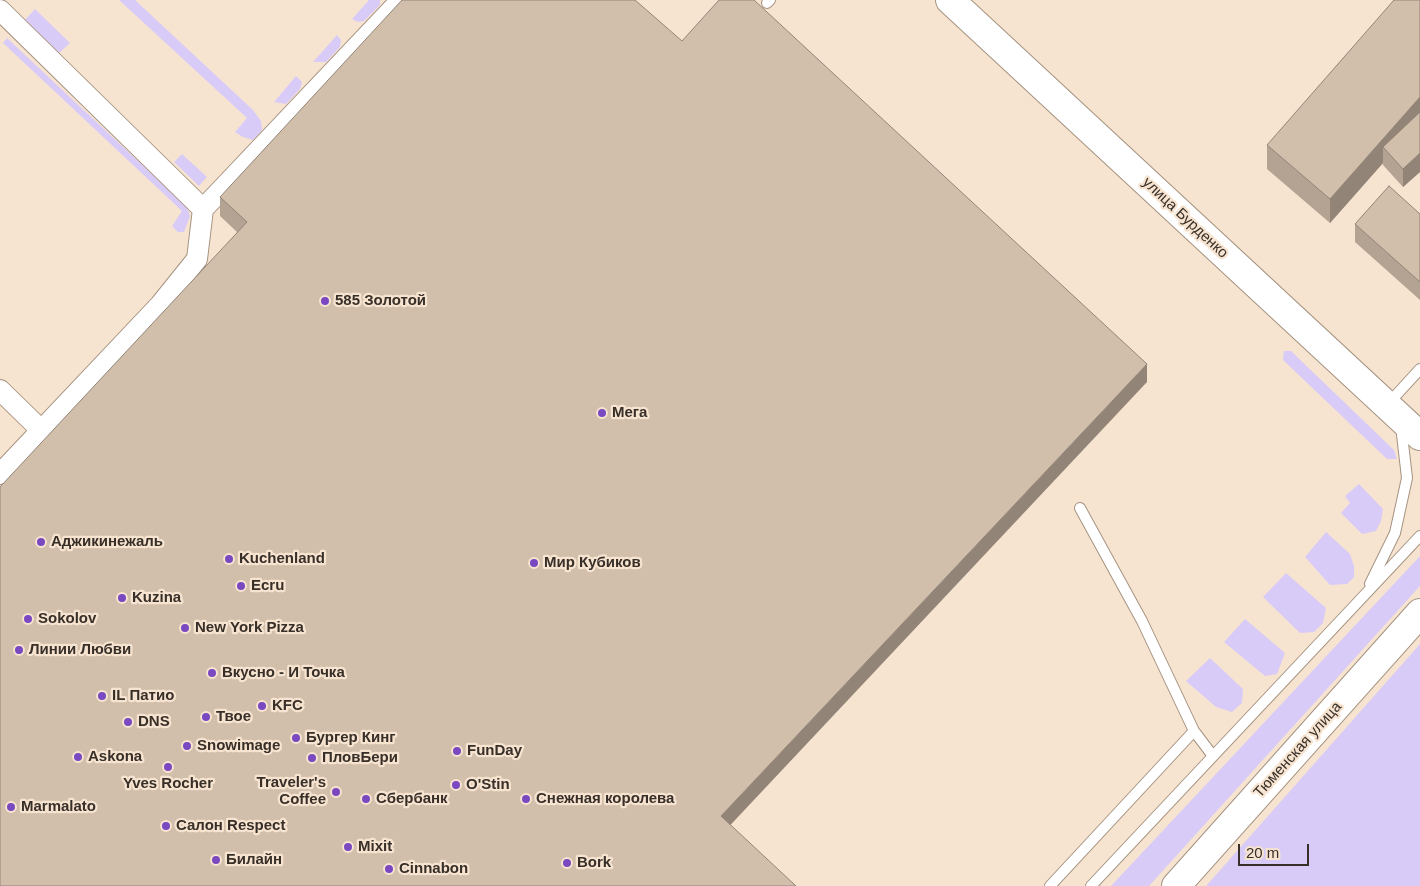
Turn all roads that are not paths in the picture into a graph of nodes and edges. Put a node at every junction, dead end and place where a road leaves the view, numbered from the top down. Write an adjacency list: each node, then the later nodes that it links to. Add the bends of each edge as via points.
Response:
1 (401, 0): 4 (street)
2 (950, 0): 7 (street, улица Бурденко)
3 (4, 9): 4 (street)
4 (202, 209): 8 (street, via 197,260)
5 (1420, 369): 7 (lane)
6 (0, 390): 8 (street)
7 (1402, 420): 12 (lane, via 1407,478 1395,533)
8 (47, 435): 9 (street)
9 (0, 474)
10 (1080, 508): 14 (lane, via 1142,622)
11 (1420, 536): 12 (lane)
12 (1365, 594): 15 (lane)
13 (1420, 613): 18 (street, Тюменская улица)
14 (1194, 731): 15 (lane); 16 (lane)
15 (1213, 756): 17 (lane)
16 (1050, 886)
17 (1091, 886)
18 (1176, 886)

